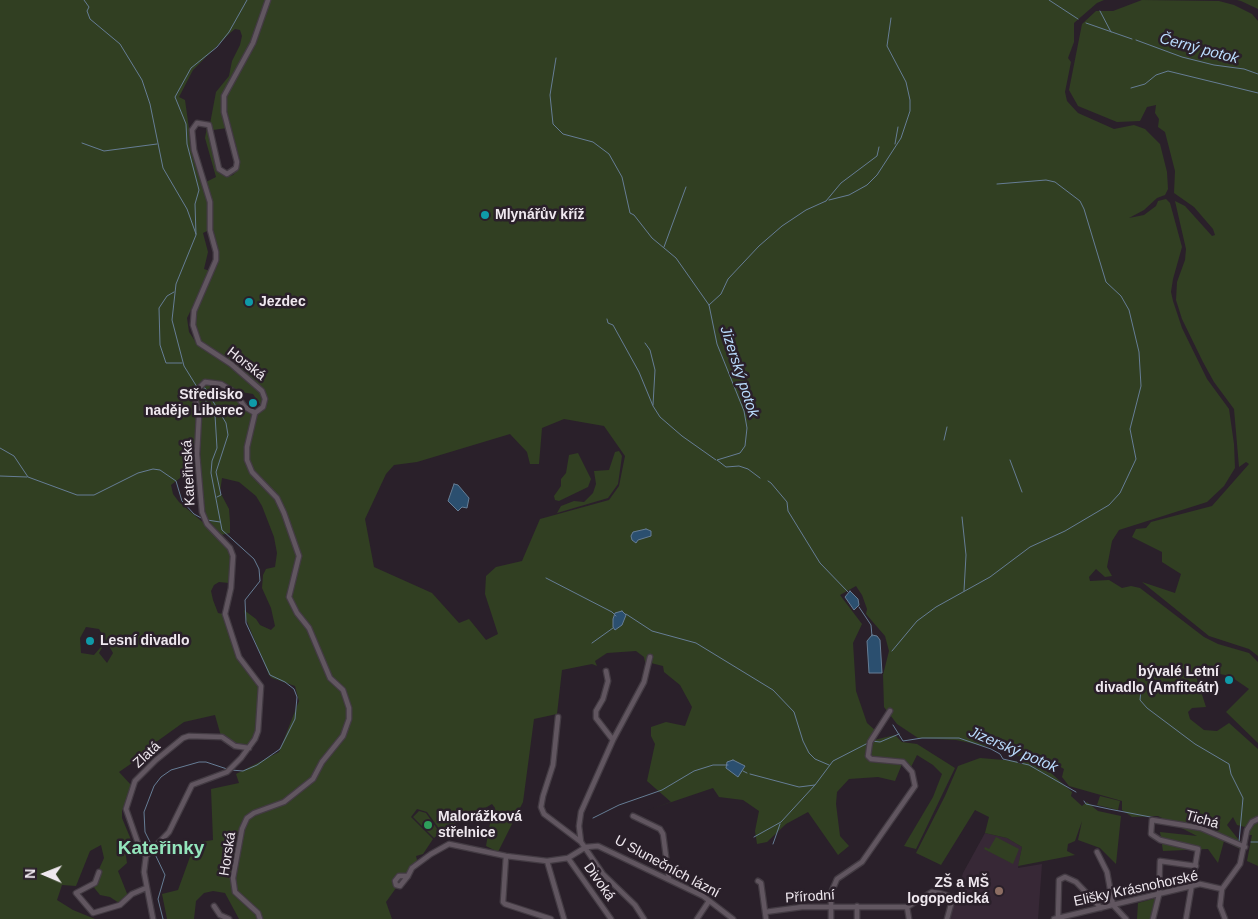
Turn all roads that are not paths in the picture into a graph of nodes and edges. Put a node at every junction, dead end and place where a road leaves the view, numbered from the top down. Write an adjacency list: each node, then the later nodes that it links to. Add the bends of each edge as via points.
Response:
1 (268, 0): 2 (street, Horská, via 254,44 224,96 224,112 236,168 227,174 219,170 209,125 197,123 191,134 210,202 210,230 216,252 216,260 194,312 193,325 199,343 262,391 263,407)
2 (255, 413): 8 (street, Kateřinská, via 226,386 210,382 200,385 194,393 199,415 197,454 202,512 207,524 230,548 233,556 225,614 239,657 257,679 262,692 258,731); 38 (street, Horská, via 247,460 252,472 277,498 298,548 289,597 309,628 330,678 343,690 349,708 343,736 327,754 313,779 284,802 254,813 247,818 242,829 233,878 235,892 258,913)
3 (650, 657): 7 (street, via 644,682)
4 (606, 671): 7 (street, via 608,681 596,718)
5 (888, 714): 31 (street, via 870,743 868,756 871,760 898,760 906,765 912,772 915,786 862,862 836,879)
6 (558, 717): 11 (street, via 553,765 542,807 550,820)
7 (613, 740): 11 (street, via 582,812)
8 (248, 748): 15 (street, Kateřinská, via 227,772 192,786 169,832); 15 (street, Zlatá, via 235,746 222,737 189,736 156,760 135,781 126,809 140,849)
9 (633, 816): 22 (street, via 660,829 663,834)
10 (1258, 820): 13 (street, via 1252,822 1247,830)
11 (581, 842): 12 (street)
12 (586, 847): 17 (street); 22 (street, U Slunečních lázní, via 602,846); 42 (street, via 603,874 635,905)
13 (1245, 847): 19 (street, Tichá, via 1201,828 1152,820 1151,834 1160,840 1198,849); 26 (street, via 1240,864)
14 (1097, 852): 29 (street, via 1107,872)
15 (148, 854): 25 (street, via 144,863)
16 (506, 856): 18 (street); 21 (street, via 449,844 412,868); 39 (street, via 503,902)
17 (568, 858): 18 (street); 41 (street, Divoká)
18 (547, 861): 40 (street)
19 (1196, 866): 24 (street); 27 (street, via 1160,861)
20 (99, 872): 25 (street, via 95,883 76,893 93,913 120,905 132,894)
21 (408, 876)
22 (669, 879): 28 (street, U Slunečních lázní)
23 (758, 881): 35 (street)
24 (1193, 886): 26 (street, Elišky Krásnohorské, via 1200,884); 27 (street, Elišky Krásnohorské); 53 (street)
25 (146, 888): 36 (street)
26 (1222, 890): 54 (street, via 1220,906)
27 (1159, 895): 29 (street, Elišky Krásnohorské); 52 (street)
28 (709, 900): 43 (street); 44 (street, U Slunečních lázní)
29 (1113, 905): 34 (street, Elišky Krásnohorské); 51 (street)
30 (214, 906): 37 (street, via 220,915)
31 (830, 906): 32 (street, Přírodní); 35 (street, Přírodní); 46 (street)
32 (857, 906): 33 (street, Přírodní); 47 (street)
33 (907, 907): 48 (street); 49 (street, via 932,892 953,897)
34 (1101, 908): 50 (street, Elišky Krásnohorské); 50 (street, via 1076,882 1065,877 1059,880)
35 (765, 912): 45 (street)
36 (153, 919)
37 (229, 919)
38 (260, 919)
39 (551, 919)
40 (564, 919)
41 (611, 919)
42 (644, 919)
43 (697, 919)
44 (733, 919)
45 (766, 919)
46 (831, 919)
47 (857, 919)
48 (909, 919)
49 (947, 919)
50 (1056, 919)
51 (1126, 919)
52 (1153, 919)
53 (1186, 919)
54 (1225, 919)

